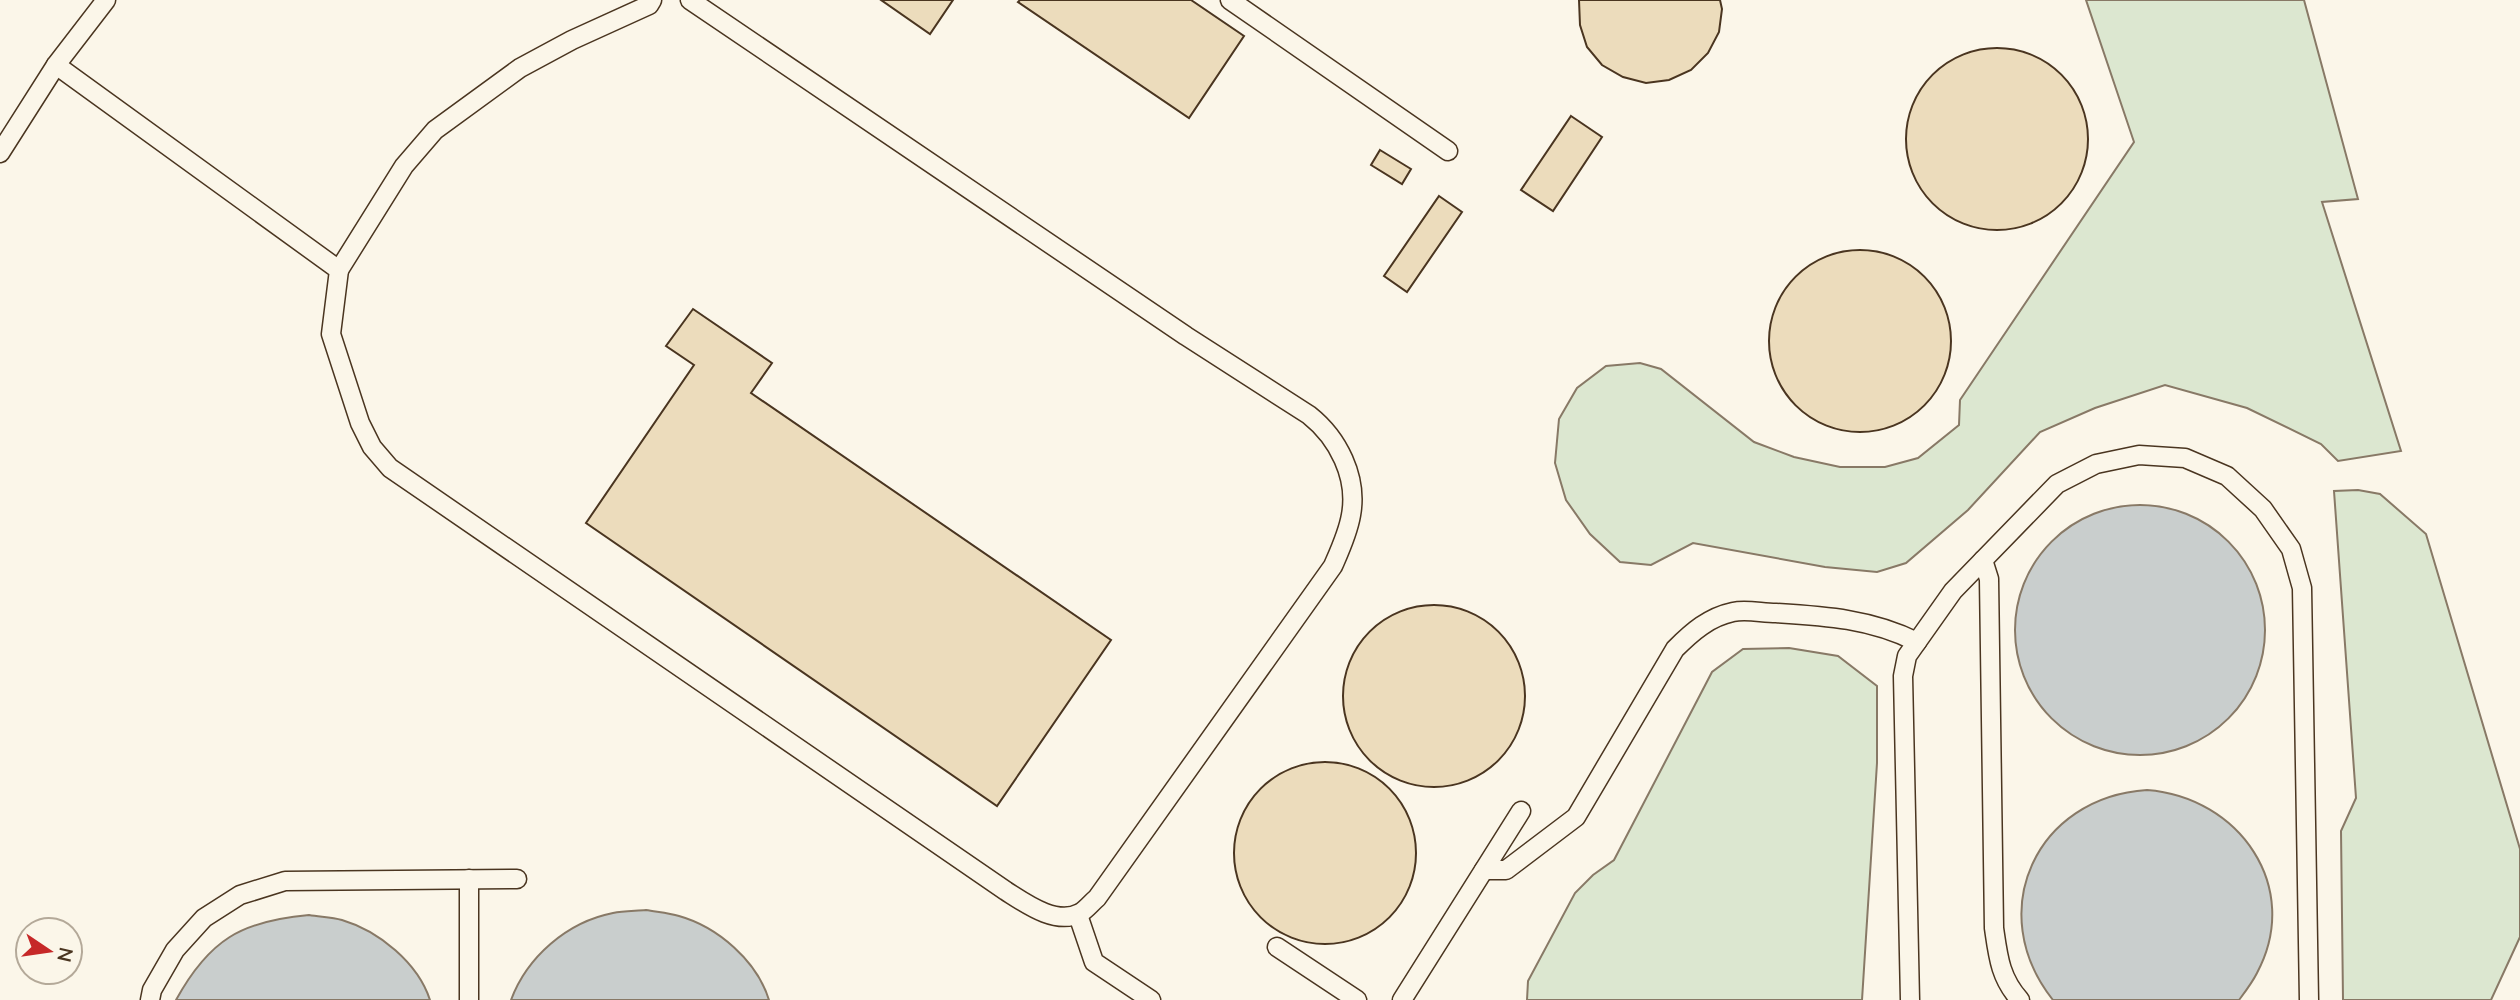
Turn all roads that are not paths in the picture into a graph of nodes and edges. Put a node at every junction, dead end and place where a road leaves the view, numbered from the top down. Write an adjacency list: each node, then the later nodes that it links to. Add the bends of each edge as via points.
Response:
1 (106, 0): 5 (lane)
2 (652, 0): 8 (lane, via 520,68 435,130 404,166)
3 (690, 0): 15 (lane, via 1309,415 1344,459 1352,513 1333,566 1097,898)
4 (1230, 0): 6 (lane)
5 (56, 65): 7 (lane); 8 (lane)
6 (1448, 151)
7 (0, 153)
8 (339, 270): 15 (lane, via 331,334 360,423 390,468 1006,891 1035,909 1057,916)
9 (1983, 560): 10 (lane); 23 (lane, via 1989,579 1994,928 2008,987); 24 (lane, via 2057,484 2096,464 2139,455 2185,458 2227,477 2263,509 2291,549 2302,588)
10 (1917, 642): 12 (lane, via 1835,617 1735,611 1707,622 1675,649 1576,817 1506,870); 22 (lane, via 1907,656 1903,676)
11 (1521, 811): 12 (lane)
12 (1484, 870): 21 (lane)
13 (517, 878): 14 (lane)
14 (469, 879): 17 (lane); 18 (lane, via 285,881 240,895 204,918 175,950)
15 (1078, 915): 19 (lane, via 1094,962)
16 (1277, 947): 20 (lane)
17 (469, 999)
18 (150, 1000)
19 (1151, 1000)
20 (1357, 1000)
21 (1402, 1000)
22 (1910, 1000)
23 (2020, 1000)
24 (2309, 1000)

